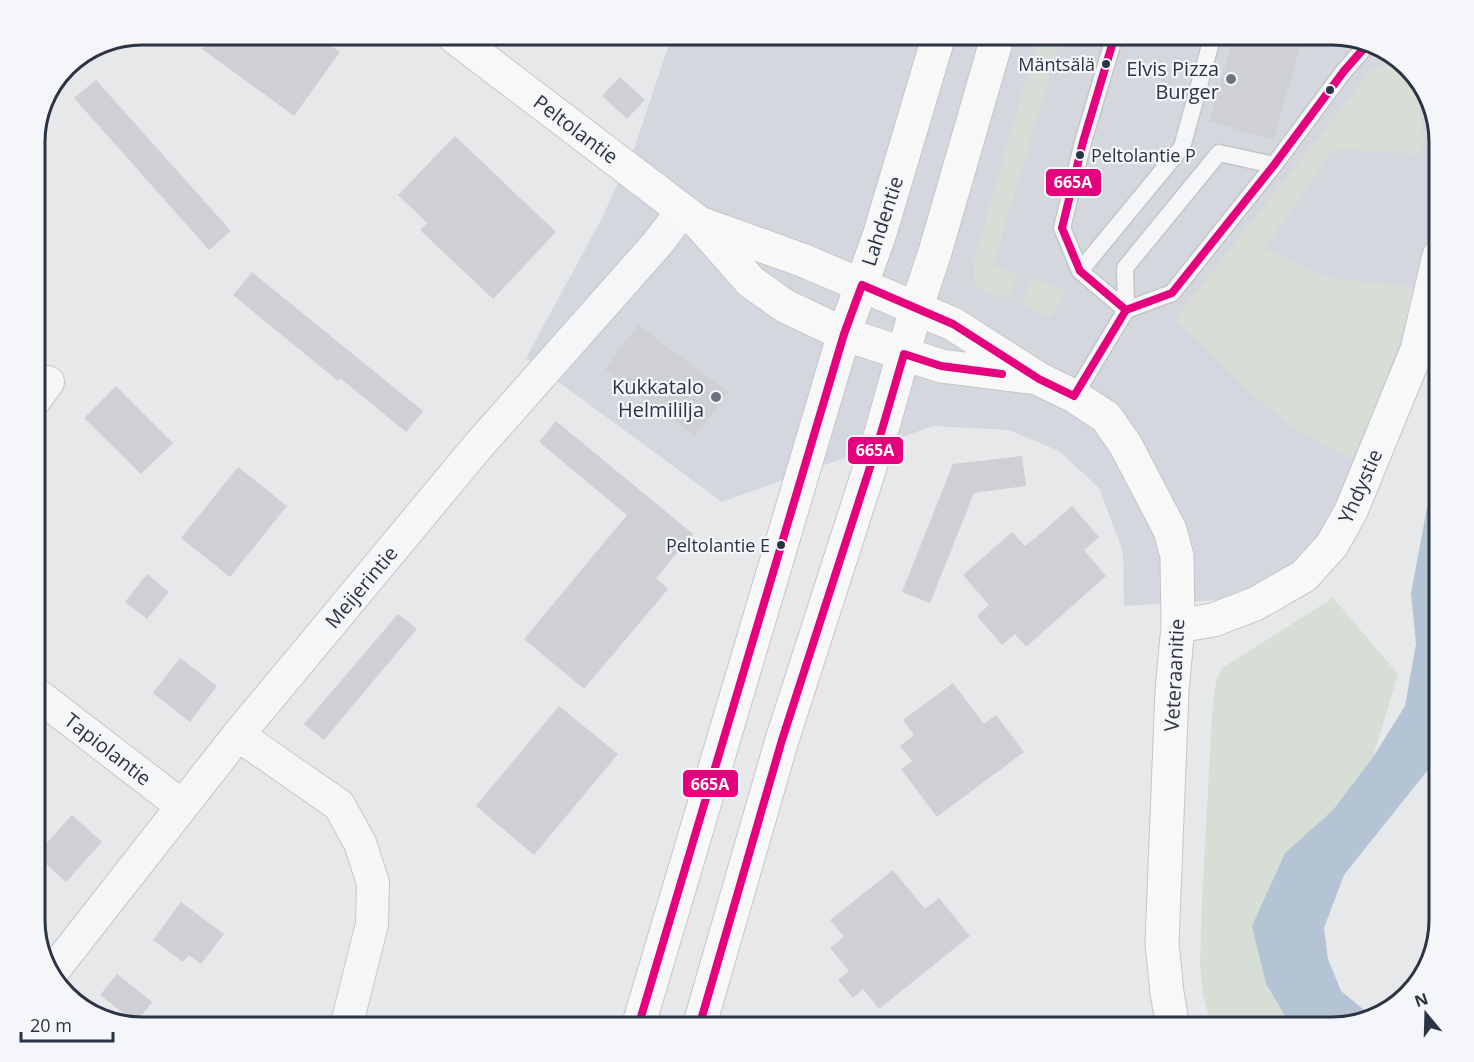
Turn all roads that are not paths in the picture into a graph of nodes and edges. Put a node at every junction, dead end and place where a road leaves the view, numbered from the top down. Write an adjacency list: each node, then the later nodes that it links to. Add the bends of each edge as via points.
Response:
1 (466, 45): 8 (main road, Peltolantie)
2 (936, 45): 10 (main road, Lahdentie)
3 (995, 45): 12 (main road)
4 (1111, 45): 9 (lane, via 1062,228)
5 (1210, 45): 9 (lane, via 1182,147)
6 (1363, 50): 7 (lane)
7 (1274, 165): 13 (lane, via 1172,293); 13 (lane, via 1219,153 1125,268)
8 (691, 216): 10 (main road, Peltolantie); 14 (main road, Peltolantie, via 751,282 785,306); 20 (street, Meijerintie, via 657,244 478,445)
9 (1080, 271): 13 (lane)
10 (862, 285): 12 (main road, Veteraanitie); 14 (main road, Lahdentie)
11 (1429, 301): 18 (main road, Yhdystie, via 1417,350 1351,511 1332,545 1304,576 1255,604 1213,620)
12 (916, 309): 15 (main road); 16 (main road, Veteraanitie, via 952,324)
13 (1126, 310): 17 (lane)
14 (844, 334): 15 (main road, Veteraanitie); 24 (main road, Lahdentie)
15 (904, 354): 16 (main road, Veteraanitie, via 941,366); 25 (main road, via 782,740)
16 (1040, 379): 17 (main road, Veteraanitie)
17 (1074, 396): 18 (main road, Veteraanitie, via 1106,417 1125,444 1170,530 1177,556)
18 (1178, 626): 26 (main road, Veteraanitie, via 1162,943)
19 (45, 701): 21 (street, Tapiolantie)
20 (238, 735): 21 (street, Meijerintie); 23 (street, via 339,805 360,843 373,884 372,924)
21 (182, 806): 22 (street, Meijerintie)
22 (57, 966)
23 (349, 1017)
24 (641, 1017)
25 (702, 1017)
26 (1171, 1017)

